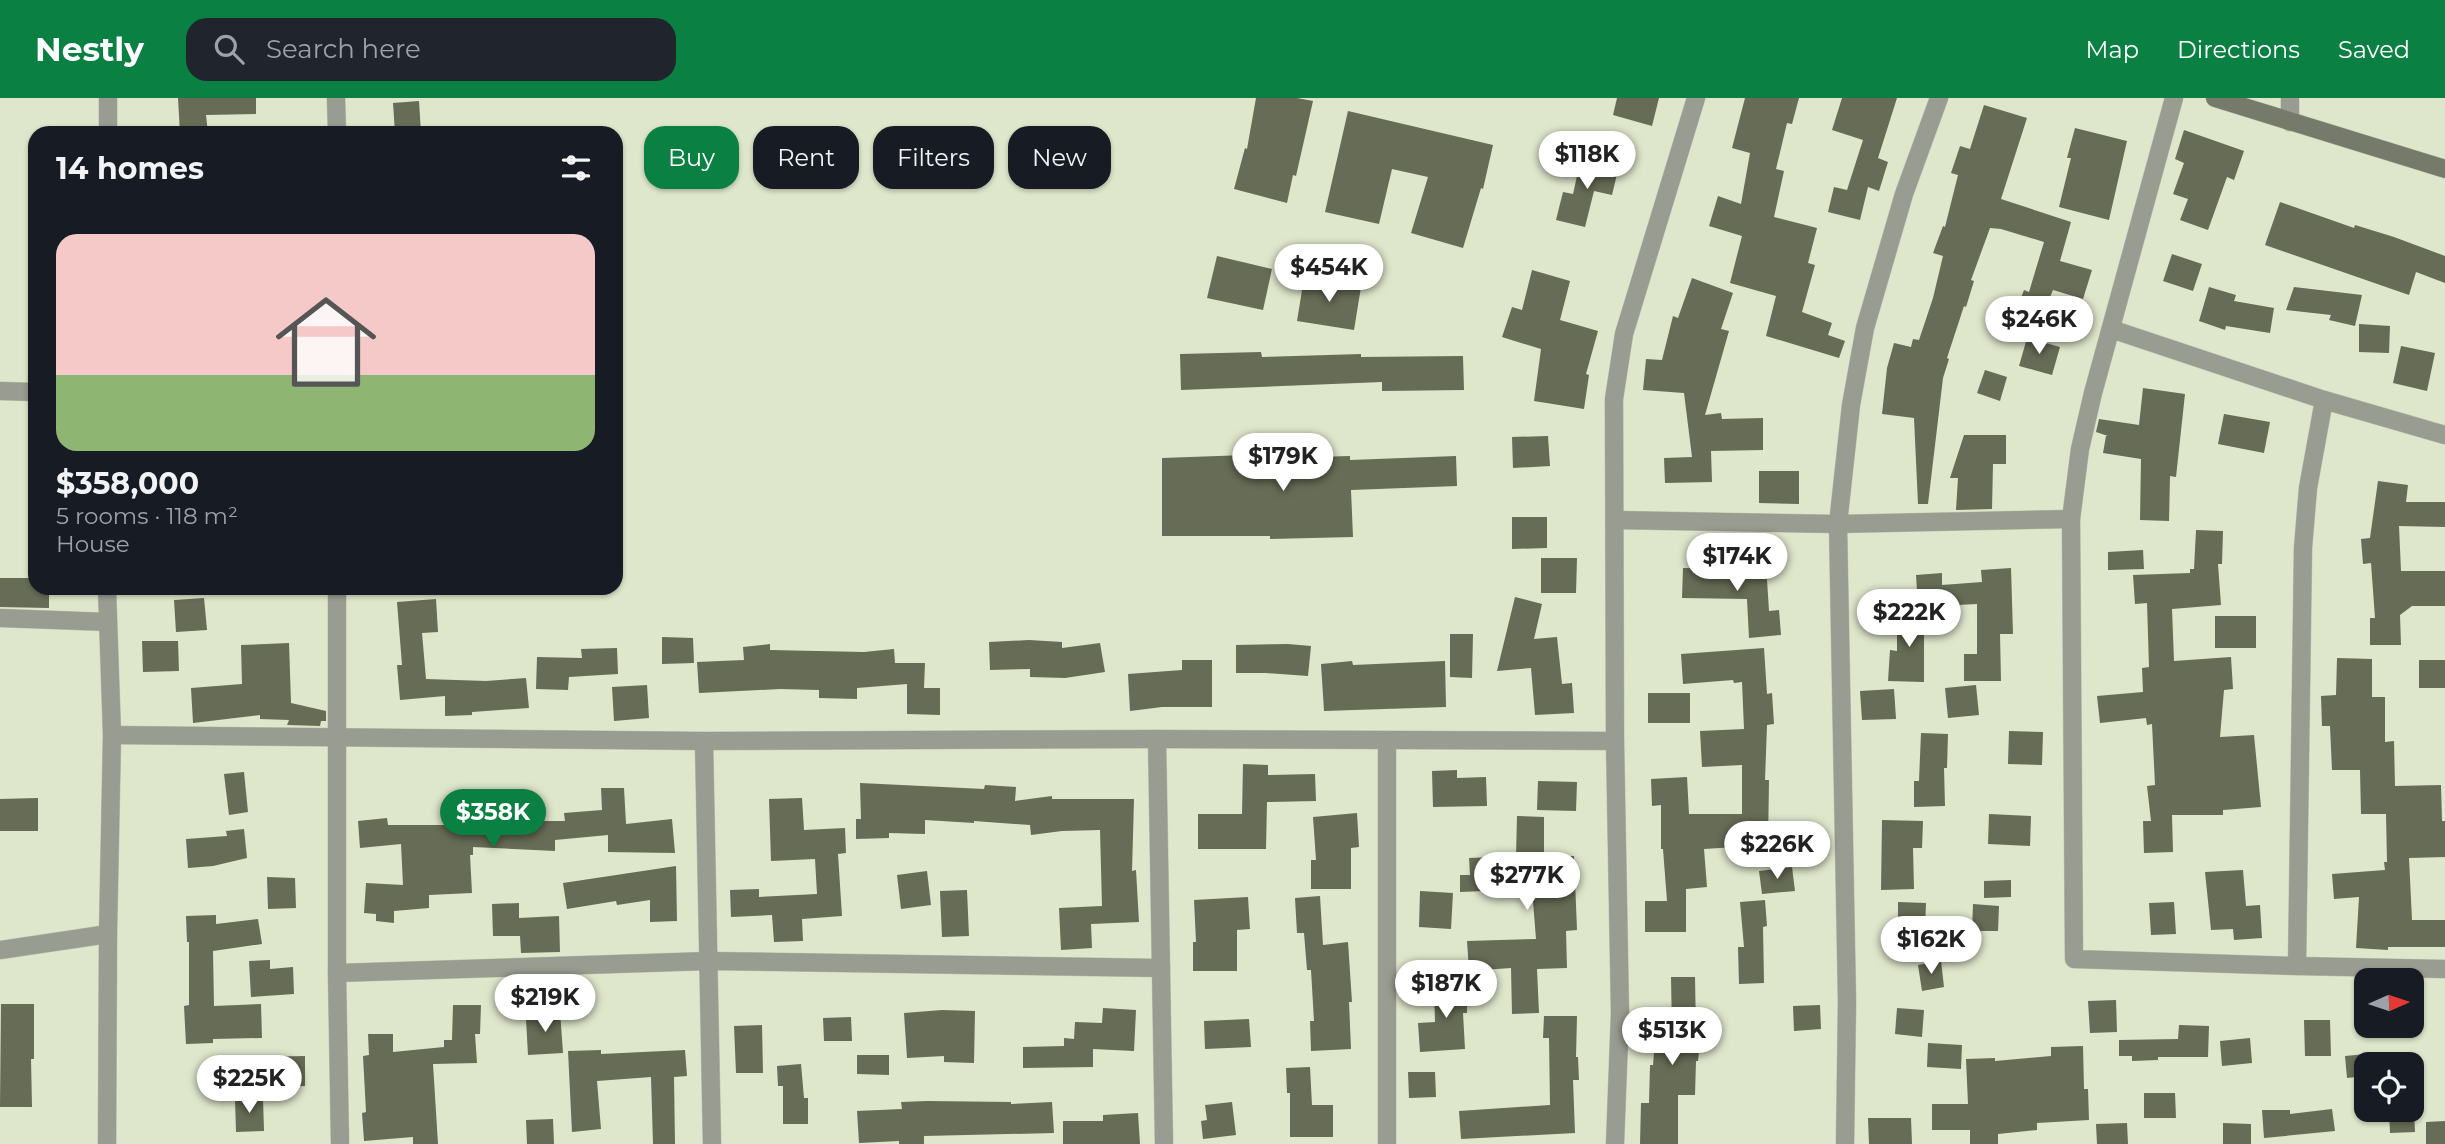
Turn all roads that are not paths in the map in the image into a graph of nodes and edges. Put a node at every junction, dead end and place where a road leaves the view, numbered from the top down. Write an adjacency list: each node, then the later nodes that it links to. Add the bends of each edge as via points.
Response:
1 (108, 98): 9 (street)
2 (336, 98): 10 (street)
3 (1696, 98): 18 (street, via 1623,334 1614,400)
4 (1939, 98): 19 (street, via 1865,328)
5 (2174, 98): 12 (street)
6 (2215, 98): 8 (street)
7 (2290, 98): 8 (street)
8 (2290, 121): 11 (street)
9 (108, 126)
10 (337, 126)
11 (2445, 169)
12 (2111, 329): 15 (street); 17 (street, via 2080,449)
13 (0, 391): 14 (street)
14 (28, 392)
15 (2324, 400): 16 (street); 33 (street, via 2303,548)
16 (2445, 435)
17 (2071, 519): 19 (street); 33 (street, via 2074,959)
18 (1615, 520): 19 (street); 29 (street)
19 (1838, 524): 43 (street, via 1847,1001)
20 (107, 595): 23 (street)
21 (337, 595): 25 (street)
22 (0, 618): 23 (street)
23 (107, 622): 24 (street)
24 (112, 735): 25 (street); 30 (street)
25 (337, 738): 27 (street); 36 (street)
26 (1157, 739): 27 (street); 28 (street); 34 (street)
27 (704, 741): 32 (street)
28 (1387, 741): 29 (street); 41 (street)
29 (1615, 741): 42 (street, via 1620,1013)
30 (108, 934): 31 (street); 37 (street)
31 (0, 950)
32 (708, 961): 34 (street); 36 (street); 39 (street)
33 (2297, 966): 35 (street)
34 (1161, 968): 40 (street)
35 (2445, 970)
36 (337, 973): 38 (street)
37 (107, 1144)
38 (340, 1144)
39 (712, 1144)
40 (1164, 1144)
41 (1387, 1144)
42 (1615, 1144)
43 (1845, 1144)

